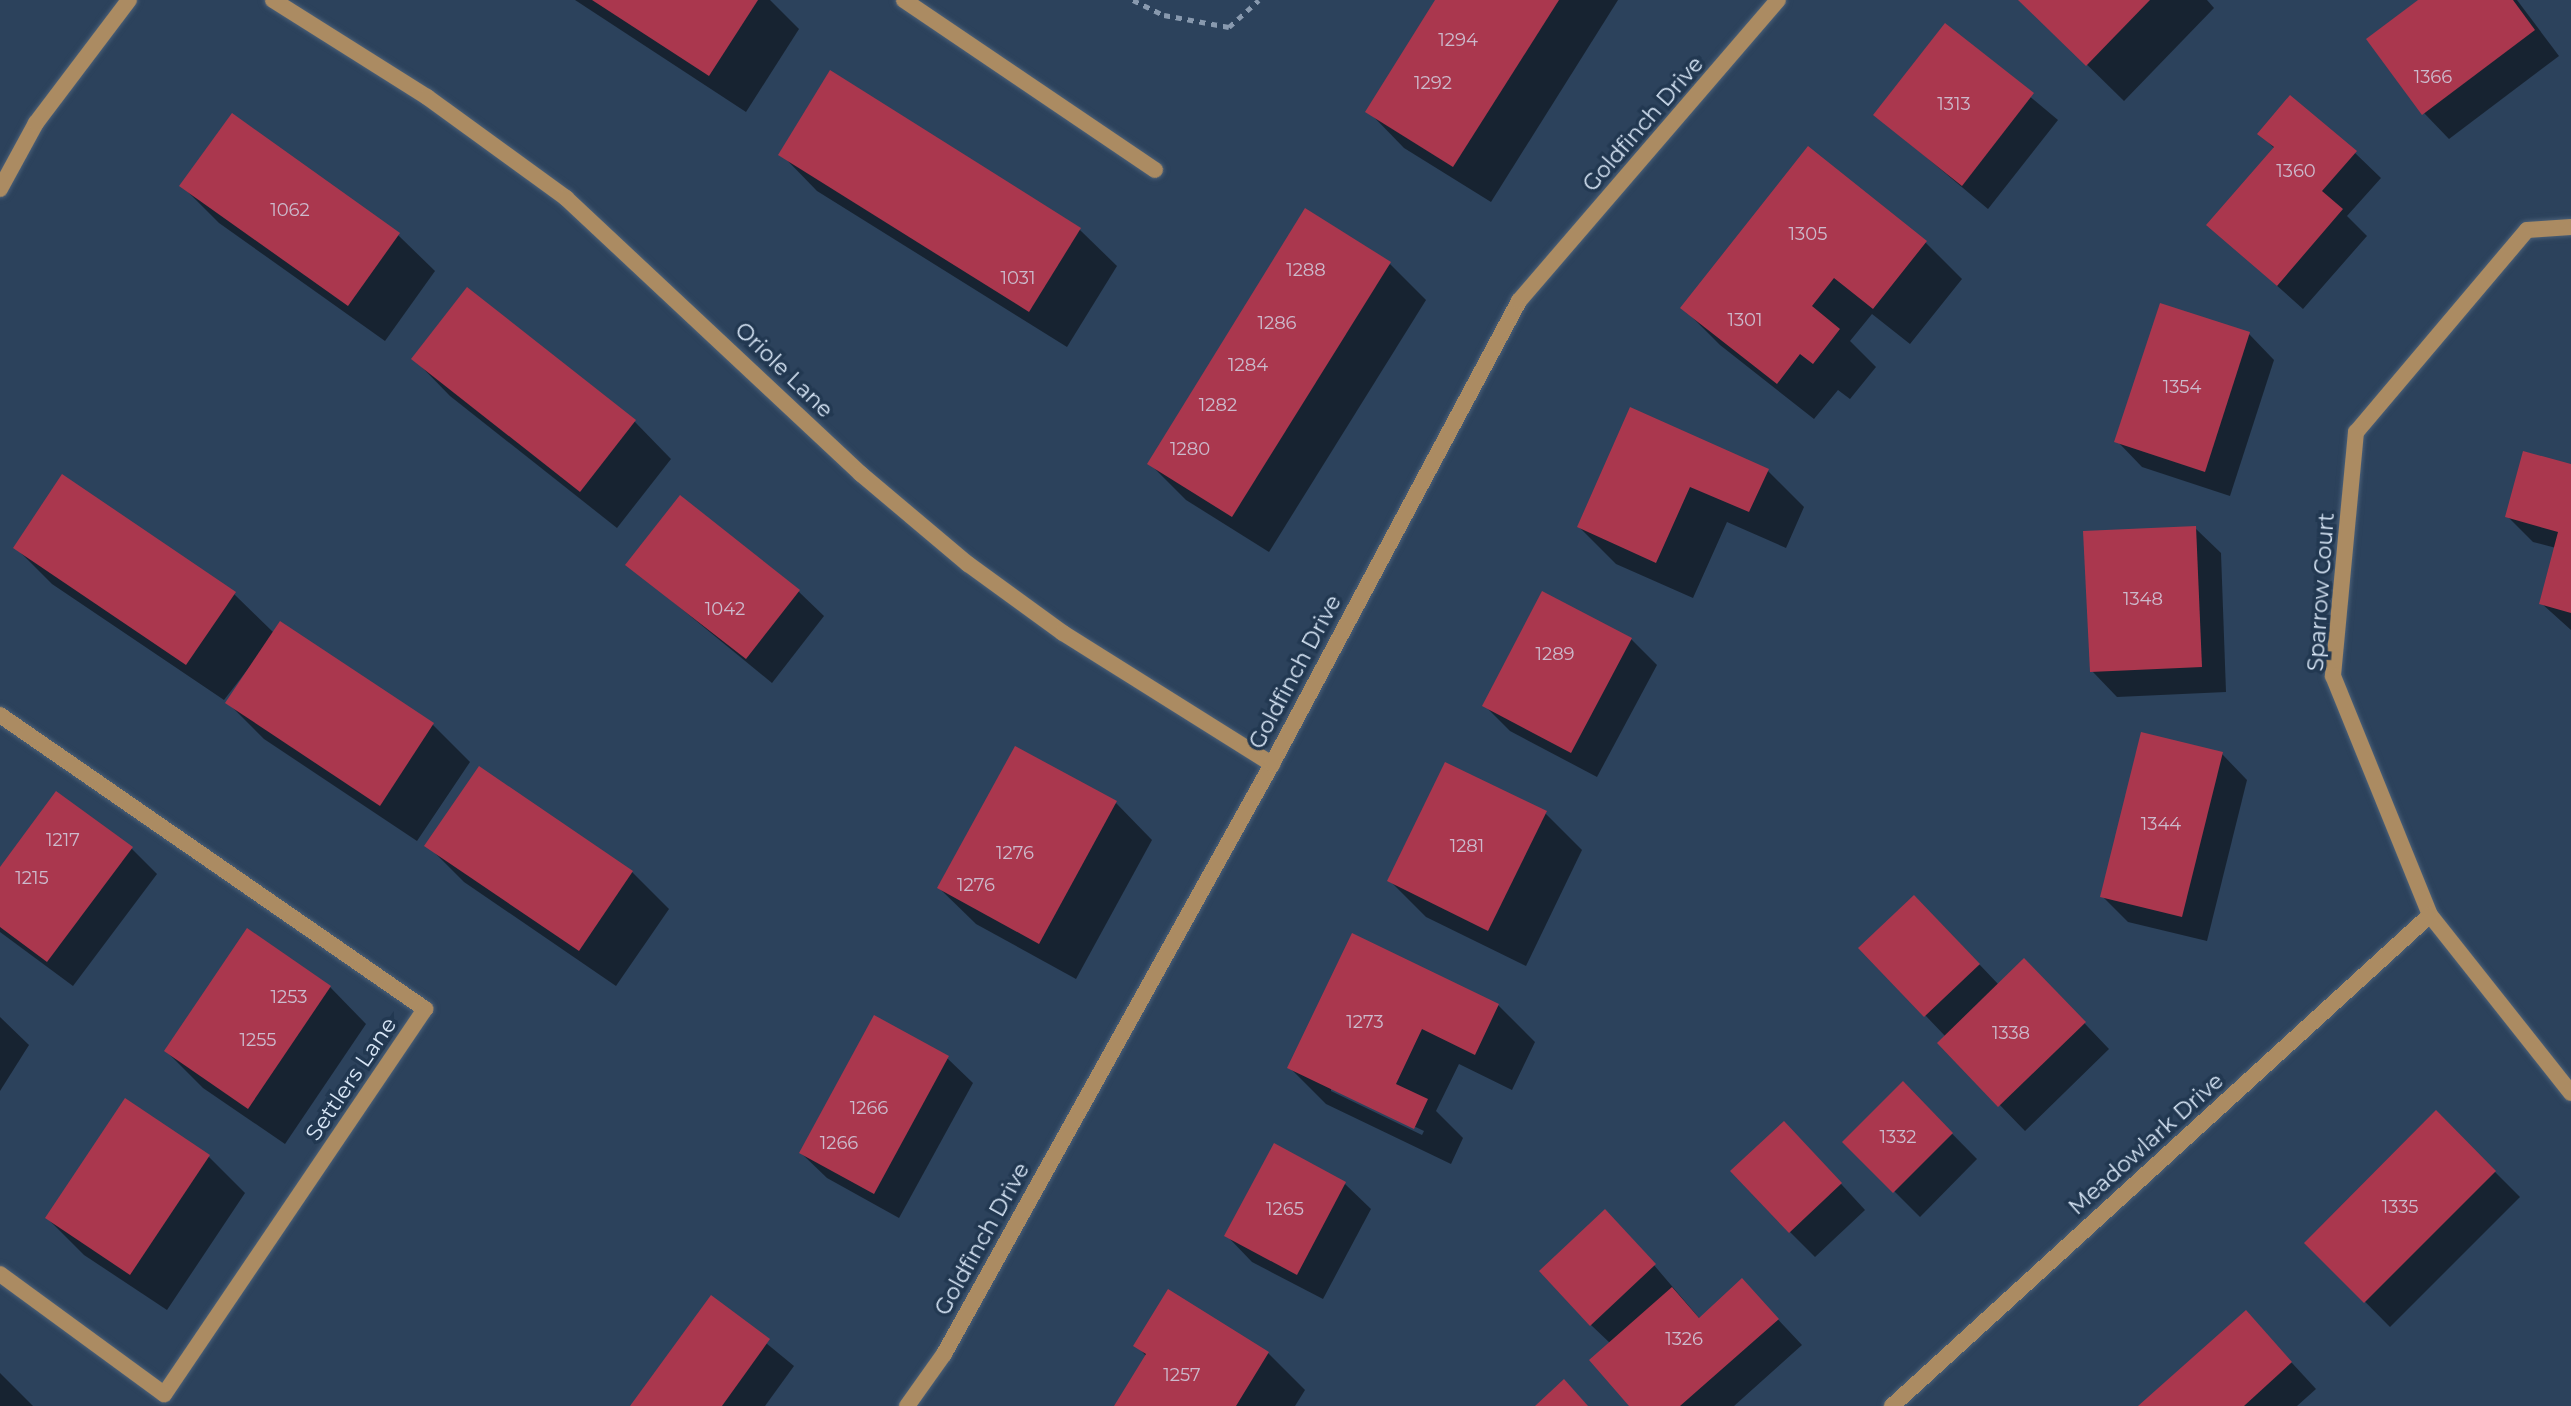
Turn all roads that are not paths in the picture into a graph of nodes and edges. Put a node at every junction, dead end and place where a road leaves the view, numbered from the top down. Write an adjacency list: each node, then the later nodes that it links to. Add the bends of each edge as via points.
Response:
1 (129, 0): 6 (street, via 36,123)
2 (273, 0): 9 (street, Oriole Lane, via 427,97 566,198 861,474 968,564 1063,633)
3 (904, 0): 5 (street)
4 (1778, 0): 9 (street, Goldfinch Drive, via 1519,301)
5 (1155, 170)
6 (0, 189)
7 (2571, 227): 10 (street, Sparrow Court, via 2527,230 2356,432 2333,676)
8 (0, 715): 12 (street, Settlers Lane, via 425,1009 164,1394)
9 (1272, 764): 13 (street, Goldfinch Drive, via 944,1354)
10 (2430, 915): 11 (street, Sparrow Court); 14 (street, Meadowlark Drive)
11 (2571, 1093)
12 (0, 1274)
13 (907, 1406)
14 (1892, 1406)

